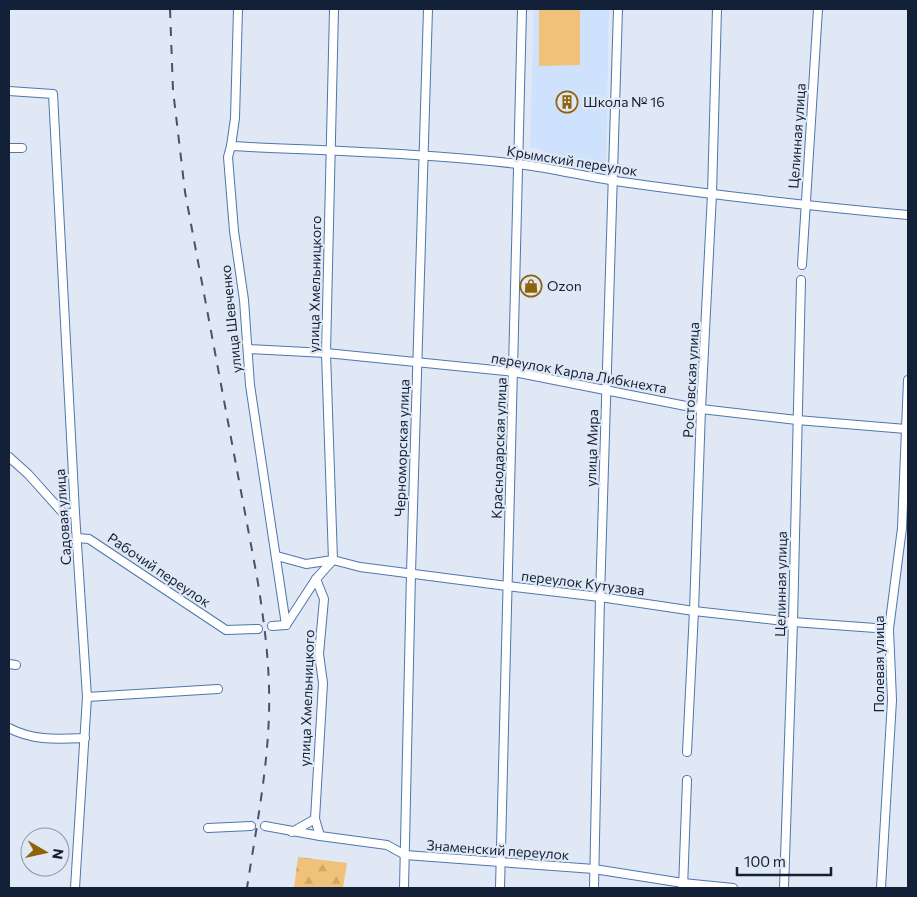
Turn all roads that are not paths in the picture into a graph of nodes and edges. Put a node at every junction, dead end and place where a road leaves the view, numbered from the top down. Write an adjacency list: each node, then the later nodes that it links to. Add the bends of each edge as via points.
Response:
1 (238, 9): 9 (street, улица Шевченко, via 235,118)
2 (334, 9): 12 (street, улица Хмельницкого)
3 (428, 9): 13 (street, Черноморская улица)
4 (522, 9): 14 (street, Краснодарская улица)
5 (618, 9): 15 (street, улица Мира)
6 (717, 9): 16 (street, Ростовская улица)
7 (818, 9): 17 (street, Целинная улица)
8 (9, 91): 31 (street, Садовая улица, via 53,94)
9 (231, 146): 12 (street, Крымский переулок); 21 (street, улица Шевченко, via 228,157 234,231)
10 (9, 148): 11 (street)
11 (22, 148)
12 (330, 152): 13 (street, Крымский переулок); 22 (street, улица Хмельницкого)
13 (423, 156): 14 (street, Крымский переулок); 23 (street, Черноморская улица)
14 (519, 164): 15 (street, Крымский переулок); 24 (street, Краснодарская улица)
15 (613, 180): 16 (street, Крымский переулок); 26 (street, улица Мира)
16 (712, 194): 17 (street, Крымский переулок); 27 (street, Ростовская улица)
17 (805, 205): 18 (street, Крымский переулок); 19 (street, Целинная улица)
18 (908, 215)
19 (802, 265)
20 (801, 280): 28 (street, Целинная улица)
21 (248, 349): 22 (street, переулок Карла Либкнехта); 33 (street, улица Шевченко, via 250,385)
22 (326, 353): 23 (street, переулок Карла Либкнехта); 34 (street, улица Хмельницкого)
23 (417, 361): 24 (street, переулок Карла Либкнехта); 35 (street, Черноморская улица)
24 (514, 372): 26 (street, переулок Карла Либкнехта); 37 (street, Краснодарская улица)
25 (908, 380): 29 (street, Полевая улица)
26 (606, 389): 27 (street, переулок Карла Либкнехта); 38 (street, улица Мира)
27 (701, 409): 28 (street, переулок Карла Либкнехта); 39 (street, Ростовская улица)
28 (797, 420): 29 (street, переулок Карла Либкнехта); 40 (street, Целинная улица)
29 (906, 429): 44 (street, Полевая улица, via 902,528)
30 (9, 457): 31 (street, via 63,513)
31 (75, 513): 32 (street, Садовая улица)
32 (77, 538): 43 (street, Рабочий переулок, via 88,538 226,630); 46 (street, Садовая улица)
33 (277, 556): 34 (street, переулок Кутузова, via 306,564); 41 (street, улица Шевченко)
34 (333, 560): 35 (street, переулок Кутузова); 36 (street)
35 (411, 573): 37 (street, переулок Кутузова); 57 (street, Черноморская улица)
36 (316, 579): 41 (street); 51 (street, улица Хмельницкого, via 324,599 319,654 322,683)
37 (507, 586): 38 (street, переулок Кутузова); 58 (street, Краснодарская улица)
38 (600, 597): 39 (street, переулок Кутузова); 59 (street, улица Мира)
39 (694, 611): 40 (street, переулок Кутузова); 49 (street, Ростовская улица)
40 (793, 622): 44 (street, переулок Кутузова); 66 (street, Целинная улица)
41 (286, 625): 42 (street)
42 (272, 626)
43 (258, 628)
44 (889, 628): 67 (street, Полевая улица, via 892,700)
45 (218, 689): 46 (street)
46 (87, 697): 48 (street, Садовая улица)
47 (9, 728): 48 (street, via 38,739)
48 (85, 738): 61 (street, Садовая улица)
49 (687, 752)
50 (687, 780): 60 (street)
51 (315, 819): 55 (street); 56 (street, улица Хмельницкого)
52 (251, 826): 54 (street)
53 (265, 826): 55 (street, Знаменский переулок)
54 (208, 828)
55 (292, 832): 56 (street, Знаменский переулок)
56 (320, 836): 57 (street, Знаменский переулок, via 387,845)
57 (405, 855): 58 (street, Знаменский переулок); 62 (street, Черноморская улица)
58 (501, 862): 59 (street, Знаменский переулок); 63 (street, Краснодарская улица)
59 (594, 869): 60 (street, Знаменский переулок); 64 (street, улица Мира)
60 (683, 886): 65 (street, Знаменский переулок)
61 (75, 888)
62 (404, 888)
63 (500, 888)
64 (594, 888)
65 (733, 888)
66 (784, 888)
67 (881, 888)

